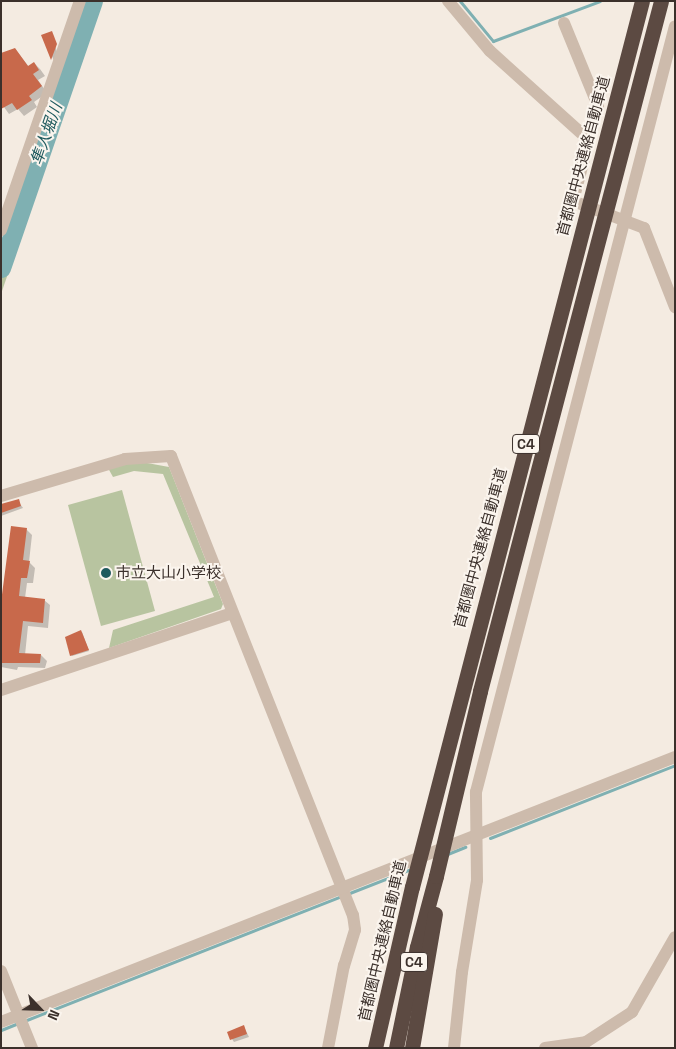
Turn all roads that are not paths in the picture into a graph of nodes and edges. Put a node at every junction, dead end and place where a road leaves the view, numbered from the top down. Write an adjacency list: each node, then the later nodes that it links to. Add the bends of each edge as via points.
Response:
1 (80, 1): 9 (street)
2 (448, 1): 8 (street, via 490,51 589,140 573,202)
3 (642, 1): 24 (highway, 首都圏中央連絡自動車道 / C4, bridge, via 412,888)
4 (661, 1): 16 (highway, C4, bridge, via 469,738)
5 (564, 23): 7 (street)
6 (675, 26): 8 (street)
7 (598, 106)
8 (627, 220): 10 (street, via 644,228); 15 (street, via 494,718 476,792)
9 (1, 230)
10 (675, 308)
11 (1, 496): 12 (street, via 125,459 172,456)
12 (232, 613): 13 (street); 17 (street)
13 (1, 690)
14 (675, 757): 15 (street)
15 (475, 836): 17 (street); 27 (street, via 477,880)
16 (439, 877): 25 (highway, C4, via 417,947); 26 (highway)
17 (341, 889): 20 (street); 23 (street, via 353,916 355,930 344,965)
18 (675, 937): 28 (street, via 632,1012 586,1042)
19 (1, 970): 20 (street)
20 (19, 1015): 21 (street); 22 (street)
21 (1, 1022)
22 (32, 1048)
23 (328, 1048)
24 (376, 1048)
25 (396, 1048)
26 (412, 1048)
27 (454, 1048)
28 (546, 1048)

